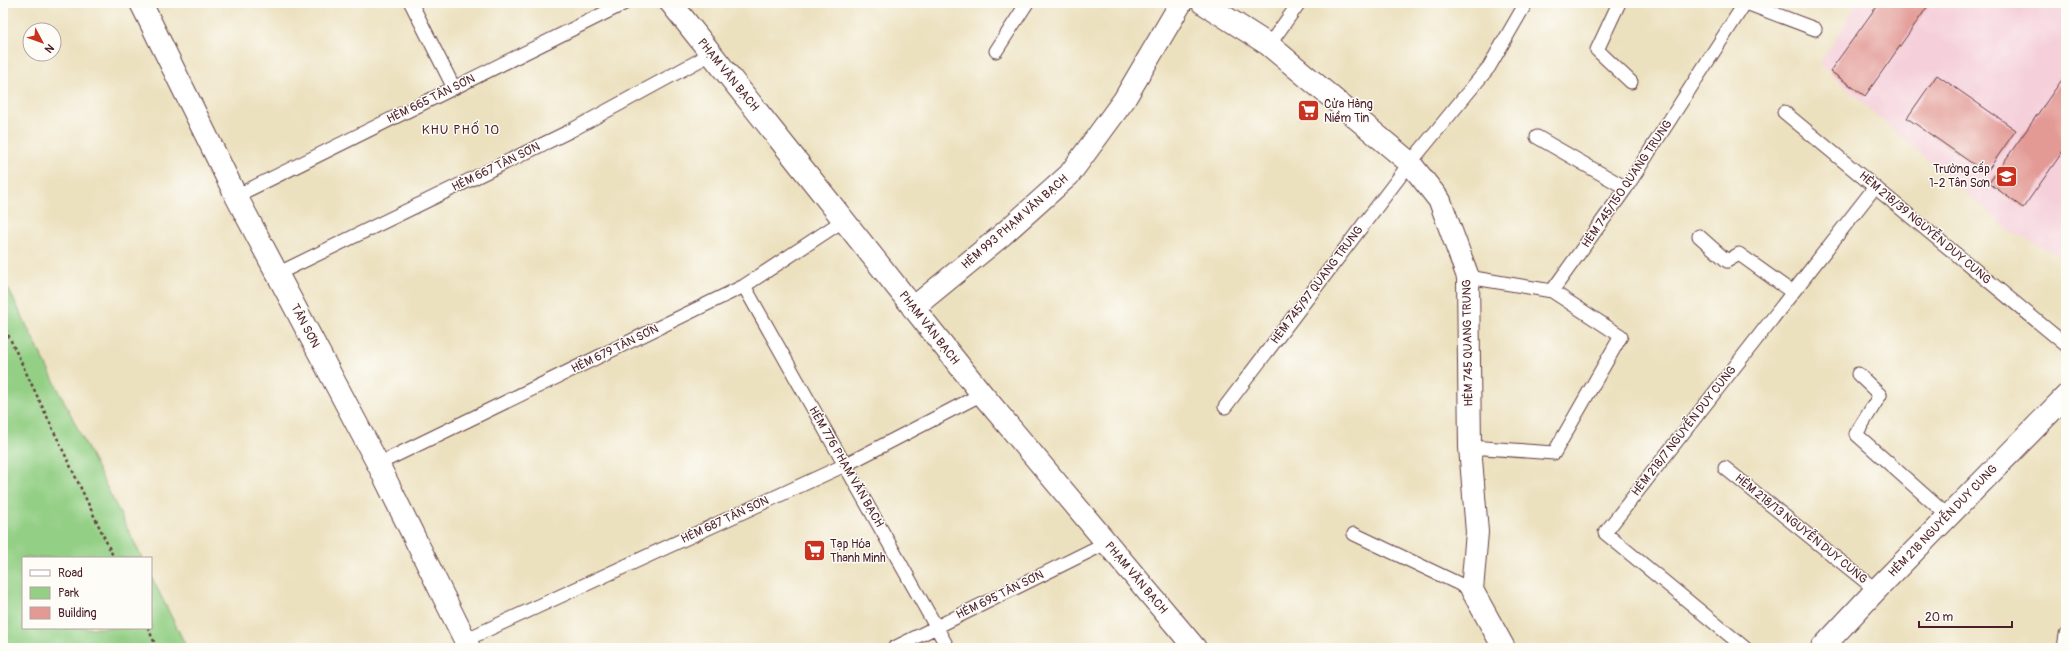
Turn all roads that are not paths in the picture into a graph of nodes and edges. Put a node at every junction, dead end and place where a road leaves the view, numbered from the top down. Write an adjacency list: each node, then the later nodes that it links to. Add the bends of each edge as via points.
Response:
1 (141, 3): 23 (street, TÂN SƠN)
2 (411, 3): 17 (lane)
3 (625, 3): 17 (lane, HẺM 665 TÂN SƠN)
4 (671, 3): 15 (street, PHẠM VĂN BẠCH)
5 (1027, 3): 14 (lane)
6 (1181, 3): 31 (street, HẺM 993 PHẠM VĂN BẠCH, via 1124,100 1069,175 1001,236)
7 (1202, 3): 13 (street, HẺM 745 QUANG TRUNG)
8 (1299, 3): 13 (lane)
9 (1526, 3): 20 (lane, HẺM 745/97 QUANG TRUNG, via 1489,67)
10 (1619, 3): 16 (lane, via 1597,50)
11 (1746, 3): 12 (lane); 22 (lane, HẺM 745/150 QUANG TRUNG)
12 (1815, 29)
13 (1269, 45): 20 (street, HẺM 745 QUANG TRUNG)
14 (996, 51)
15 (711, 54): 24 (street, PHẠM VĂN BẠCH); 26 (lane, HẺM 667 TÂN SƠN, via 570,131)
16 (1631, 82)
17 (454, 88): 23 (lane, HẺM 665 TÂN SƠN)
18 (1784, 112): 21 (lane, HẺM 218/39 NGUYỄN DUY CUNG)
19 (1537, 137): 22 (lane)
20 (1410, 163): 27 (street, HẺM 745 QUANG TRUNG, via 1440,201); 36 (lane, HẺM 745/97 QUANG TRUNG)
21 (1875, 187): 30 (lane, HẺM 218/7 NGUYỄN DUY CUNG); 32 (lane, HẺM 218/39 NGUYỄN DUY CUNG)
22 (1626, 188): 29 (lane, HẺM 745/150 QUANG TRUNG)
23 (236, 196): 26 (street, TÂN SƠN)
24 (844, 220): 28 (lane, HẺM 679 TÂN SƠN); 31 (street, PHẠM VĂN BẠCH)
25 (1698, 236): 30 (lane, via 1727,261 1739,254)
26 (277, 274): 38 (street, TÂN SƠN)
27 (1468, 277): 29 (lane); 37 (street, HẺM 745 QUANG TRUNG)
28 (744, 286): 38 (lane, HẺM 679 TÂN SƠN); 39 (lane, HẺM 776 PHẠM VĂN BẠCH)
29 (1552, 291): 37 (lane, via 1621,336 1554,453)
30 (1792, 292): 53 (lane, HẺM 218/7 NGUYỄN DUY CUNG, via 1605,534)
31 (913, 308): 34 (street, PHẠM VĂN BẠCH)
32 (2066, 345)
33 (1858, 374): 41 (lane, via 1880,395 1856,434)
34 (982, 394): 39 (lane, HẺM 687 TÂN SƠN); 43 (street, PHẠM VĂN BẠCH)
35 (2065, 397): 41 (street, HẺM 218 NGUYỄN DUY CUNG)
36 (1225, 407)
37 (1470, 447): 44 (street, HẺM 745 QUANG TRUNG, via 1477,532)
38 (378, 464): 48 (street, TÂN SƠN)
39 (845, 464): 46 (lane, HẺM 776 PHẠM VĂN BẠCH); 48 (lane, HẺM 687 TÂN SƠN)
40 (1725, 468): 45 (lane, HẺM 218/13 NGUYỄN DUY CUNG)
41 (1948, 516): 45 (street, HẺM 218 NGUYỄN DUY CUNG)
42 (1354, 534): 44 (lane)
43 (1106, 543): 46 (lane, HẺM 695 TÂN SƠN); 51 (street, PHẠM VĂN BẠCH)
44 (1472, 590): 52 (street)
45 (1876, 590): 54 (street, HẺM 218 NGUYỄN DUY CUNG)
46 (937, 627): 49 (lane, HẺM 695 TÂN SƠN); 50 (lane, HẺM 776 PHẠM VĂN BẠCH)
47 (2066, 634): 55 (lane)
48 (467, 644)
49 (894, 648)
50 (948, 648)
51 (1195, 648)
52 (1504, 648)
53 (1745, 648)
54 (1822, 648)
55 (2064, 648)

